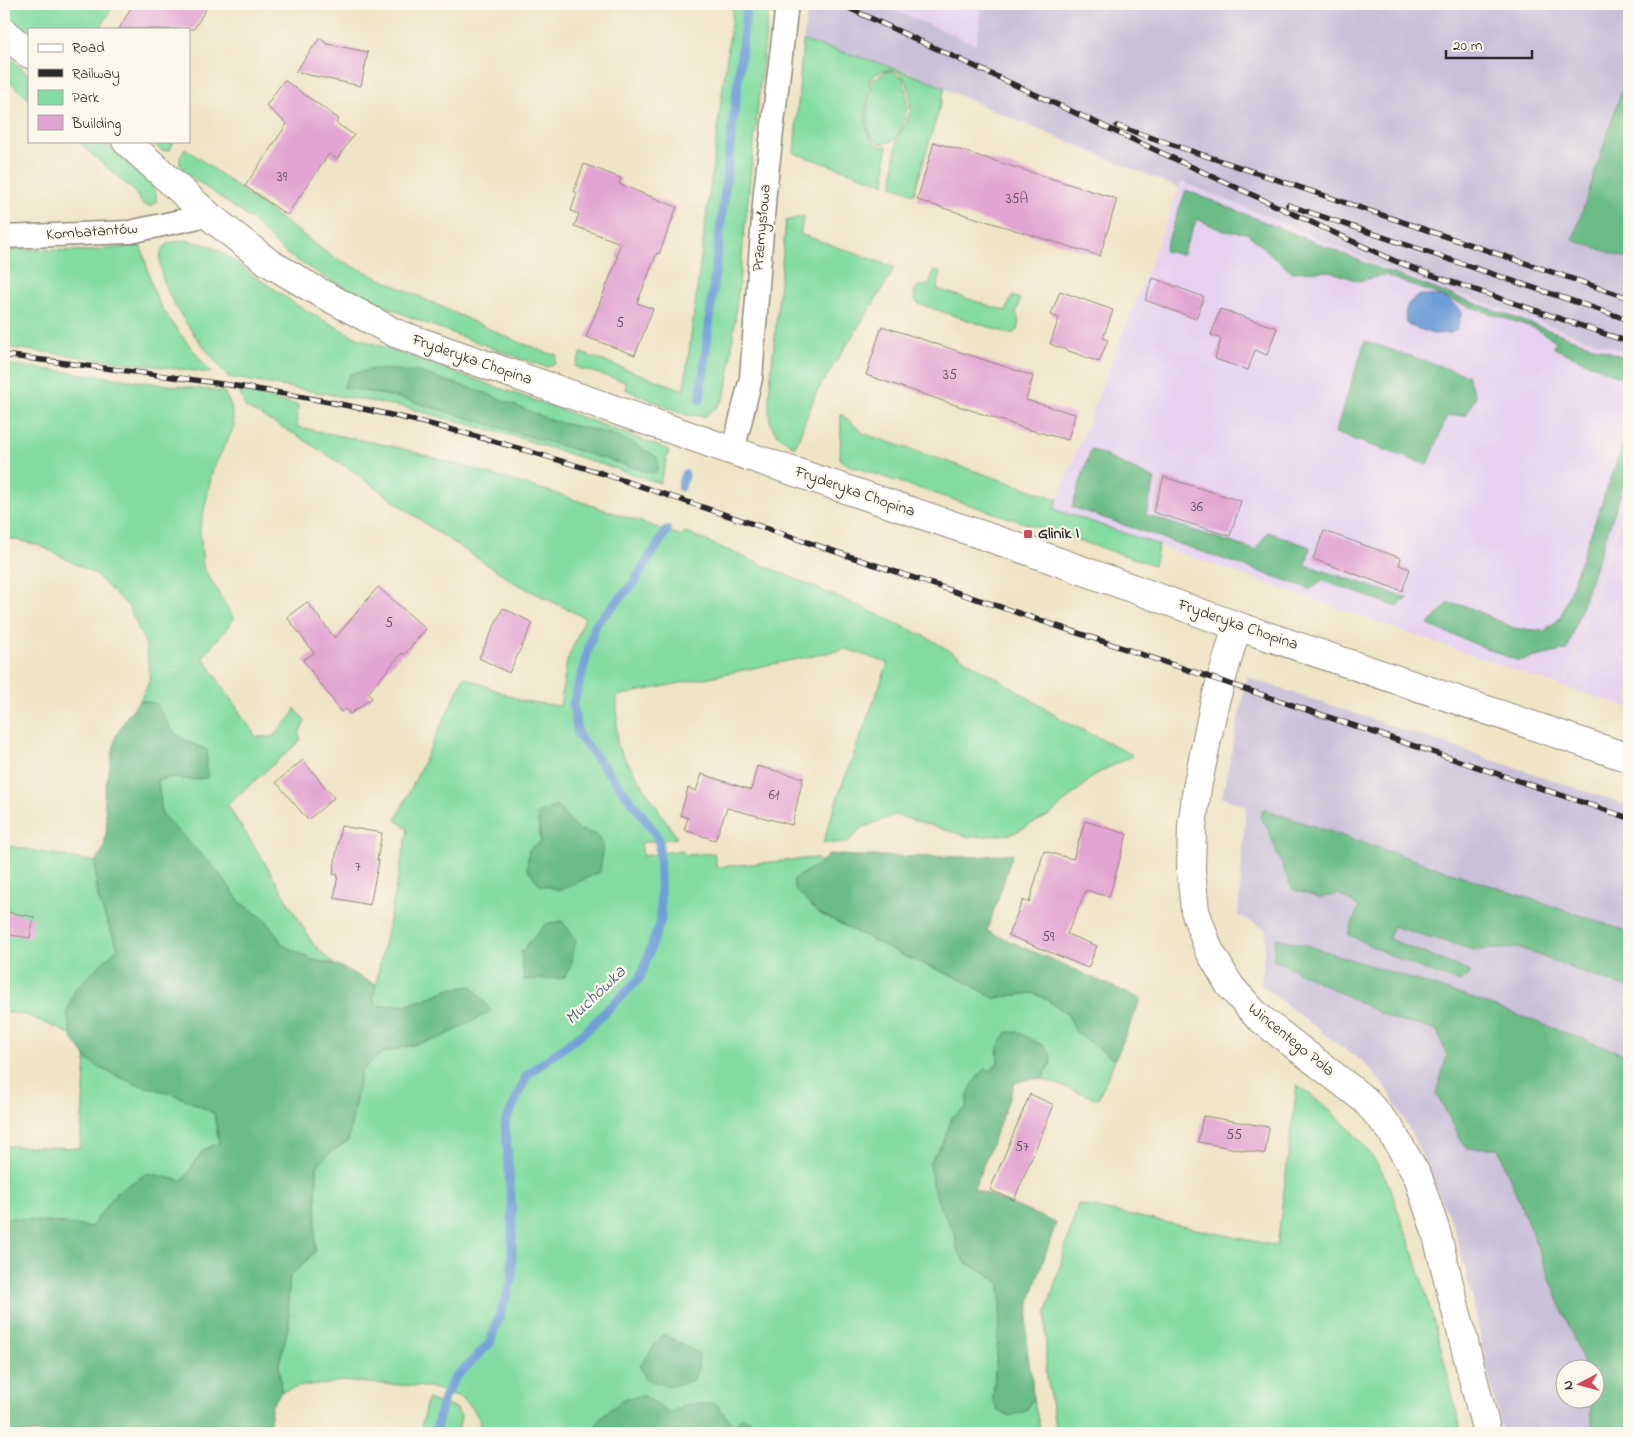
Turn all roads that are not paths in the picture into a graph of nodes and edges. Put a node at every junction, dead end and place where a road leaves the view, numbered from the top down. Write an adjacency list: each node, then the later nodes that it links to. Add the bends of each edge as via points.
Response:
1 (787, 4): 7 (street, Przemysłowa, via 765,192 751,378)
2 (4, 32): 3 (street)
3 (28, 53)
4 (127, 142): 5 (street, Fryderyka Chopina)
5 (208, 216): 6 (street, Kombatantów, via 130,232); 7 (street, Fryderyka Chopina, via 268,262 396,333)
6 (4, 237)
7 (733, 451): 8 (street, Fryderyka Chopina)
8 (1237, 626): 9 (street, Fryderyka Chopina); 10 (street, Wincentego Pola, via 1212,712 1197,788 1191,871 1195,911 1209,950 1230,986 1257,1016 1365,1100 1390,1129 1418,1177 1436,1232)
9 (1629, 758)
10 (1487, 1433)

